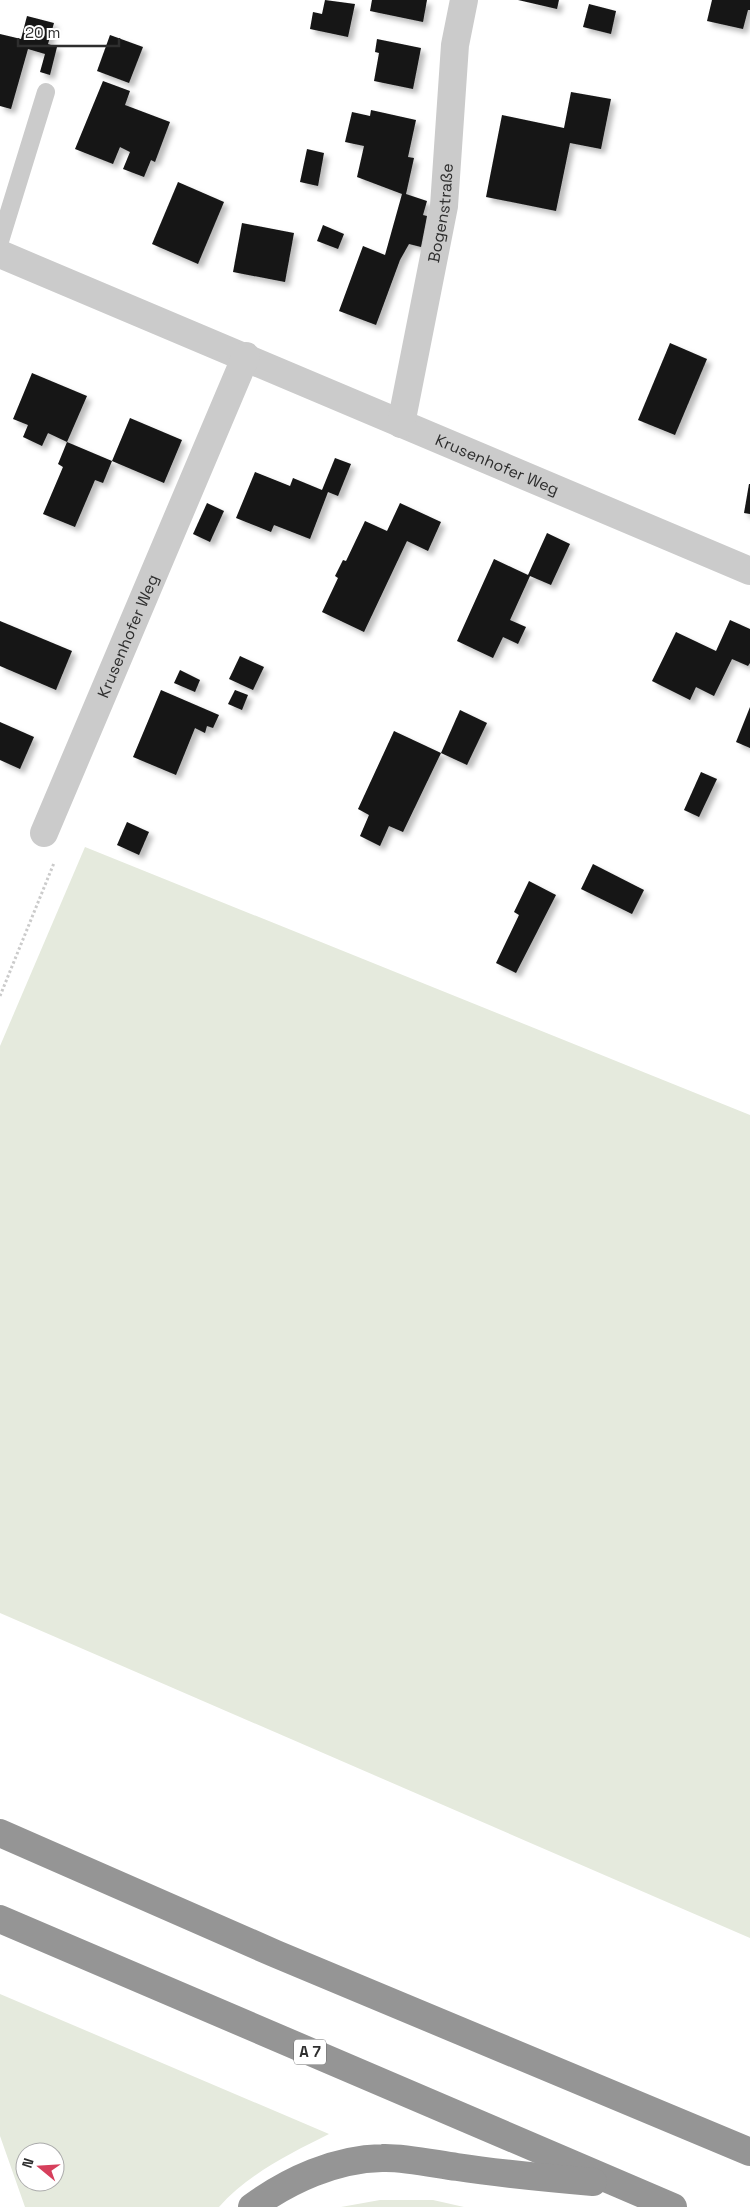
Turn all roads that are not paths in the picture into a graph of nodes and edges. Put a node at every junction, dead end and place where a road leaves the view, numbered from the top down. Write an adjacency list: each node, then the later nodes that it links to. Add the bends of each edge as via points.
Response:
1 (464, 0): 6 (street, Bogenstraße, via 455,45 444,206)
2 (46, 92): 3 (lane)
3 (0, 241)
4 (0, 254): 5 (street, Krusenhofer Weg)
5 (246, 356): 6 (street, Krusenhofer Weg); 8 (street, Krusenhofer Weg)
6 (401, 424): 7 (street, Krusenhofer Weg)
7 (750, 571)
8 (44, 833)
9 (0, 1833): 11 (highway, via 276,1954)
10 (0, 1919): 12 (highway, A 7)
11 (750, 2152)
12 (619, 2185): 13 (highway, via 383,2158 344,2163 306,2176 274,2191); 14 (highway, A 7)
13 (252, 2207)
14 (673, 2207)

